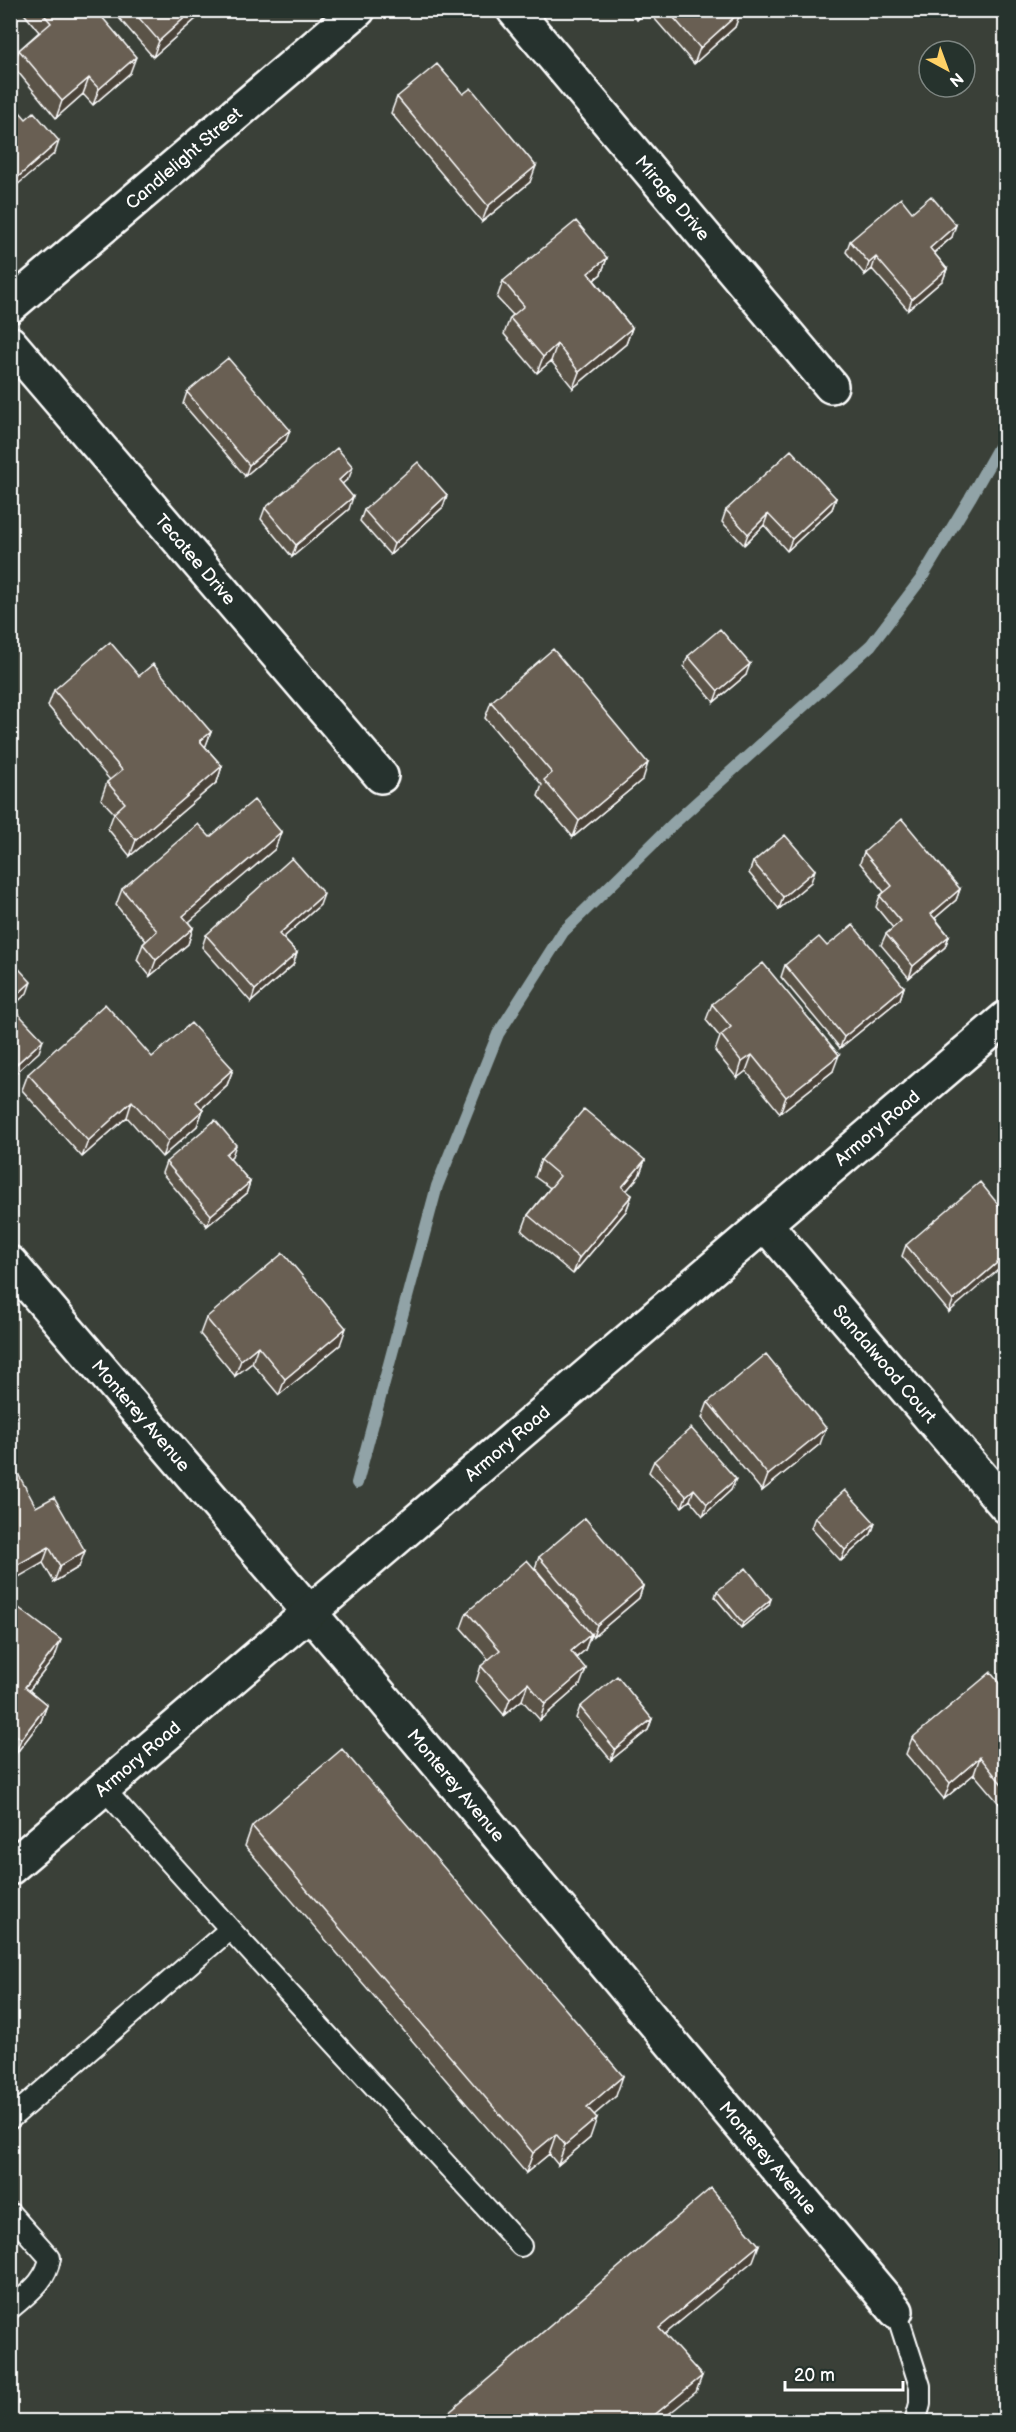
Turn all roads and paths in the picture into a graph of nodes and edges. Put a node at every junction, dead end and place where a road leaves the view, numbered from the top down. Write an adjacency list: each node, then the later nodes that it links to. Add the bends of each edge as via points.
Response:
1 (358, 10): 3 (street, Candlelight Street)
2 (514, 10): 5 (street, Mirage Drive)
3 (10, 306)
4 (10, 343): 6 (street, Tecatee Drive)
5 (831, 386)
6 (381, 776)
7 (1005, 1018): 8 (street, Armory Road)
8 (765, 1224): 10 (street, Sandalwood Court); 11 (street, Armory Road)
9 (10, 1263): 11 (street, Monterey Avenue)
10 (1005, 1506)
11 (309, 1614): 12 (street, Armory Road); 19 (street, Monterey Avenue)
12 (104, 1789): 13 (street, Armory Road); 14 (lane)
13 (10, 1868)
14 (230, 1929): 15 (lane); 17 (lane)
15 (10, 2119)
16 (10, 2213): 18 (lane, via 50,2258 42,2281)
17 (521, 2246)
18 (11, 2306)
19 (896, 2311): 20 (lane, via 920,2386)
20 (915, 2421)

